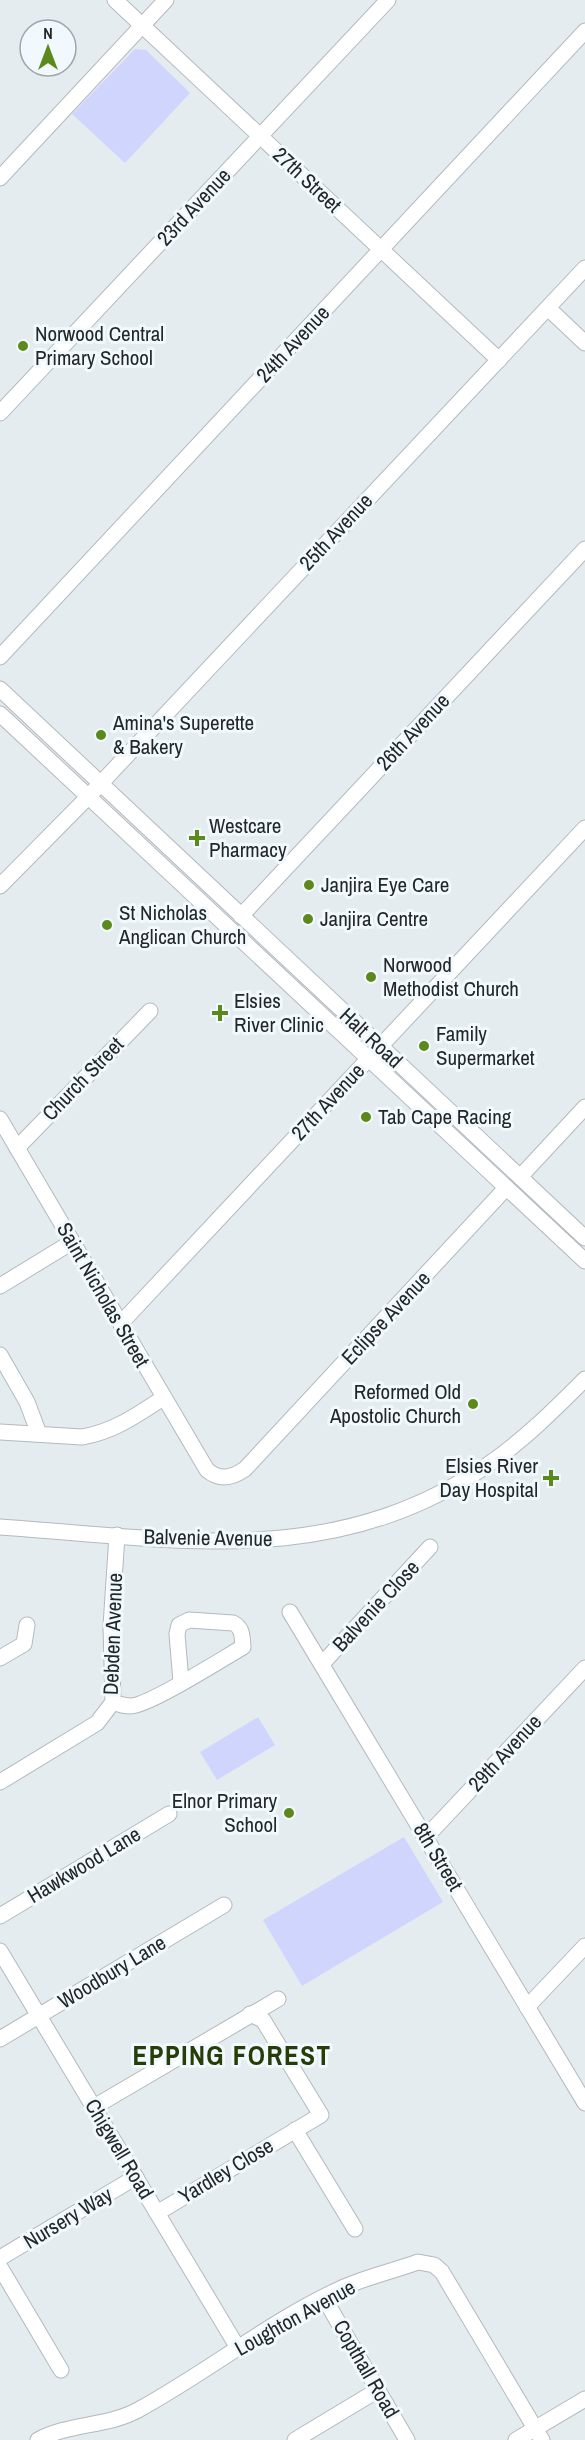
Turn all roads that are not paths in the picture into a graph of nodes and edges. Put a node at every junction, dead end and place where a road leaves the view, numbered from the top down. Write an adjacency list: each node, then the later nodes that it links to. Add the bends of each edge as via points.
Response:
1 (115, 0): 4 (street, 27th Street)
2 (166, 0): 4 (street)
3 (388, 0): 6 (street, 23rd Avenue)
4 (142, 26): 6 (street, 27th Street); 7 (street)
5 (585, 31): 8 (street, 24th Avenue)
6 (260, 136): 8 (street, 27th Street); 13 (street, 23rd Avenue)
7 (0, 178)
8 (381, 249): 12 (street, 27th Street); 15 (street, 24th Avenue)
9 (585, 268): 10 (street, 25th Avenue)
10 (548, 308): 11 (street); 12 (street, 25th Avenue)
11 (585, 343)
12 (499, 360): 18 (street, 25th Avenue)
13 (0, 413)
14 (585, 549): 22 (street, 26th Avenue)
15 (0, 657)
16 (0, 689): 18 (street, Halt Road)
17 (0, 714): 19 (street, Halt Road)
18 (100, 784): 19 (street, 25th Avenue); 22 (street, Halt Road)
19 (88, 797): 21 (street, 25th Avenue); 25 (street, Halt Road)
20 (585, 828): 24 (street, 27th Avenue)
21 (0, 886)
22 (241, 916): 24 (street, Halt Road)
23 (150, 1011): 28 (street, Church Street)
24 (380, 1047): 25 (street, 27th Avenue); 29 (street, Halt Road)
25 (368, 1059): 30 (street, Halt Road); 35 (street, 27th Avenue)
26 (585, 1107): 29 (street)
27 (0, 1119): 28 (street, Saint Nicholas Street)
28 (17, 1148): 32 (street, Saint Nicholas Street)
29 (520, 1177): 31 (street, Halt Road)
30 (506, 1188): 33 (street, Halt Road); 41 (street, Eclipse Avenue, via 245,1469 232,1478 219,1477)
31 (585, 1238)
32 (72, 1242): 34 (street); 35 (street, Saint Nicholas Street)
33 (585, 1261)
34 (0, 1286)
35 (121, 1323): 38 (street, Saint Nicholas Street)
36 (0, 1355): 40 (street, via 27,1402)
37 (585, 1379): 43 (street, Balvenie Avenue, via 535,1428 489,1464 446,1490 388,1516 321,1534 264,1542)
38 (163, 1398): 40 (street, via 124,1423 96,1435); 41 (street, Saint Nicholas Street)
39 (0, 1432): 40 (street)
40 (39, 1434)
41 (207, 1470)
42 (0, 1527): 43 (street, Balvenie Avenue)
43 (117, 1535): 51 (street, Debden Avenue, via 111,1626)
44 (430, 1547): 48 (street, Balvenie Close)
45 (290, 1612): 48 (street, 8th Street)
46 (27, 1625): 47 (street, via 24,1644)
47 (0, 1658)
48 (322, 1664): 54 (street, 8th Street)
49 (585, 1668): 54 (street, 29th Avenue)
50 (181, 1682): 50 (street, via 243,1647 241,1629 222,1622 185,1621 179,1625); 51 (street, via 142,1703 131,1706)
51 (113, 1702): 52 (street, Debden Avenue, via 97,1723)
52 (0, 1782)
53 (169, 1814): 56 (street, Hawkwood Lane)
54 (426, 1837): 60 (street, 8th Street)
55 (224, 1905): 62 (street, Woodbury Lane)
56 (0, 1916)
57 (585, 1946): 60 (street)
58 (0, 1950): 62 (street, Chigwell Road)
59 (278, 1999): 61 (street)
60 (527, 2007): 64 (street, 8th Street)
61 (250, 2014): 65 (street); 66 (street, Yardley Close, via 263,2020 321,2115)
62 (39, 2015): 63 (street, Woodbury Lane); 65 (street, Chigwell Road)
63 (0, 2038)
64 (585, 2103)
65 (94, 2107): 67 (street, Chigwell Road)
66 (295, 2130): 68 (street, Yardley Close); 69 (street, Yardley Close)
67 (136, 2177): 68 (street, Chigwell Road); 70 (street, Nursery Way)
68 (157, 2213): 73 (street, Chigwell Road)
69 (354, 2229)
70 (0, 2258)
71 (0, 2267): 74 (street)
72 (324, 2298): 73 (street, Loughton Avenue); 75 (street, Copthall Road); 78 (street, Loughton Avenue, via 418,2262 434,2265)
73 (238, 2348): 77 (street, Loughton Avenue, via 136,2411)
74 (62, 2370)
75 (378, 2390): 80 (street); 81 (street, Copthall Road)
76 (585, 2399): 78 (street)
77 (69, 2434): 79 (street, Loughton Avenue)
78 (539, 2434): 82 (street)
79 (38, 2440)
80 (295, 2440)
81 (407, 2440)
82 (516, 2440)

